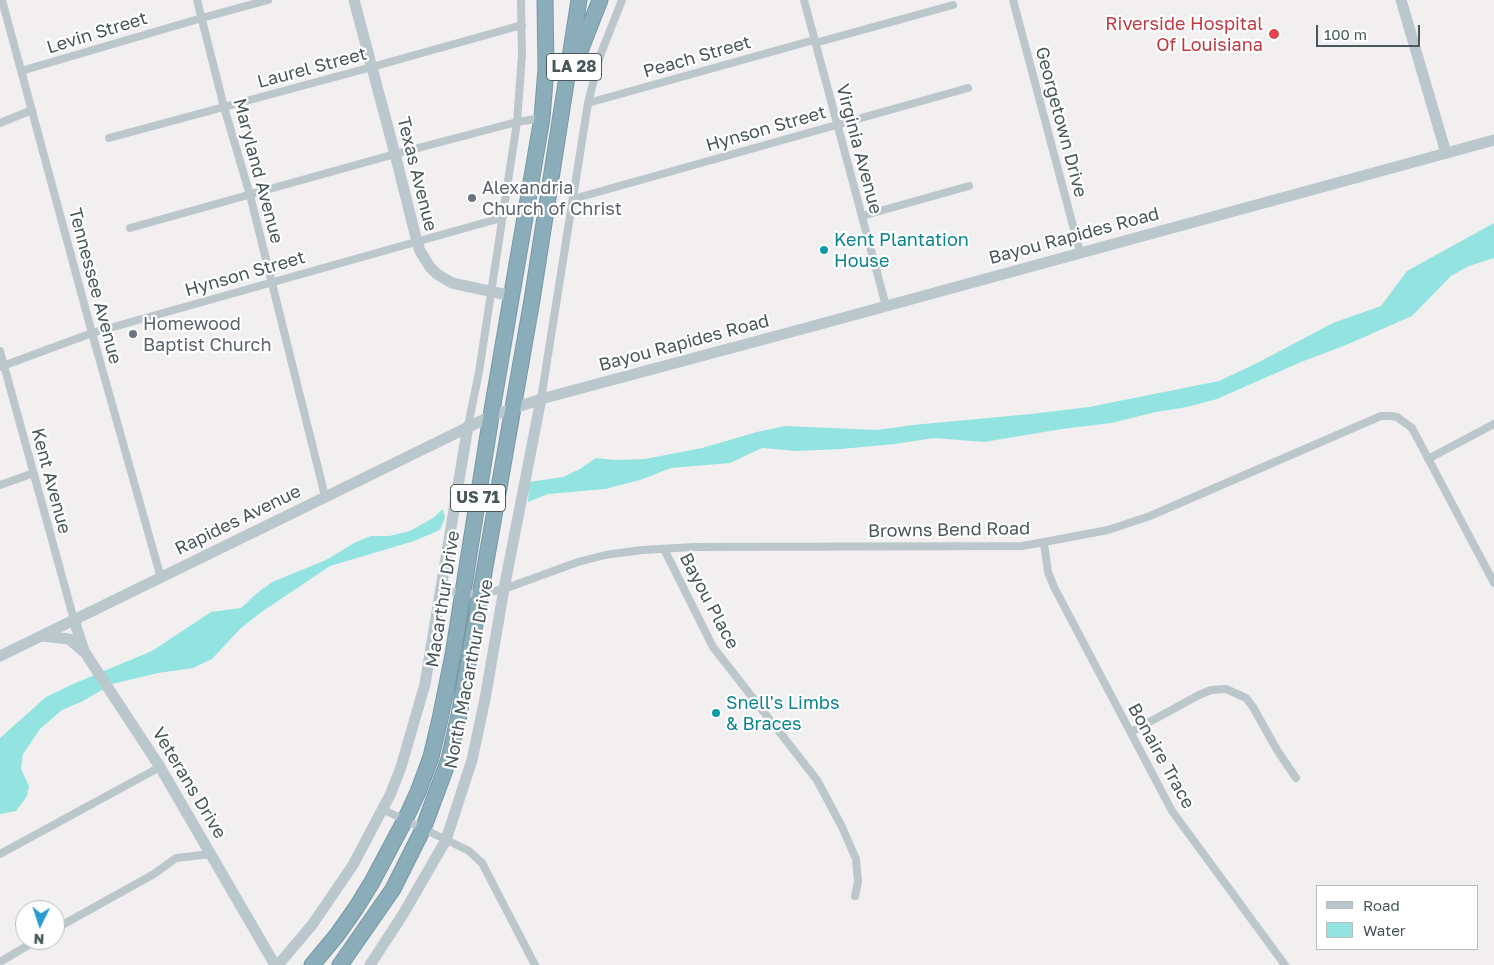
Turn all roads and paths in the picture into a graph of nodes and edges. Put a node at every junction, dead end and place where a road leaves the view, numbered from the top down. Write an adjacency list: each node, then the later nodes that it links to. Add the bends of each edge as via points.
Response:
1 (2, 0): 18 (street, Tennessee Avenue)
2 (197, 0): 14 (street, Maryland Avenue)
3 (268, 0): 14 (street, Levin Street)
4 (354, 0): 17 (street, Texas Avenue)
5 (521, 0): 15 (street)
6 (546, 0): 23 (highway, Macarthur Drive / US 71)
7 (579, 0): 28 (highway, Macarthur Drive / US 71)
8 (600, 0): 28 (highway, LA 28, via 574,67)
9 (622, 0): 20 (street, via 600,56)
10 (804, 0): 16 (street, Virginia Avenue)
11 (1012, 0): 39 (street, Georgetown Drive)
12 (1401, 0): 30 (street)
13 (953, 5): 16 (street, Peach Street)
14 (202, 18): 18 (street, Levin Street); 21 (street, Maryland Avenue)
15 (522, 25): 17 (street, Laurel Street); 24 (street)
16 (815, 41): 20 (street, Peach Street); 26 (street, Virginia Avenue)
17 (372, 68): 21 (street, Laurel Street); 31 (street, Texas Avenue)
18 (21, 71): 22 (street, Tennessee Avenue)
19 (968, 88): 26 (street, Hynson Street)
20 (588, 103): 34 (street)
21 (224, 107): 27 (street, Laurel Street); 33 (street, Maryland Avenue)
22 (32, 110): 25 (street); 45 (street, Tennessee Avenue)
23 (542, 118): 24 (street); 42 (highway, Macarthur Drive / US 71)
24 (517, 122): 31 (street); 36 (street)
25 (0, 123)
26 (837, 125): 34 (street, Hynson Street); 35 (street, Virginia Avenue)
27 (109, 138)
28 (557, 138): 43 (highway, Macarthur Drive / US 71)
29 (1494, 140): 30 (street, Bayou Rapides Road)
30 (1446, 153): 39 (street, Bayou Rapides Road)
31 (395, 154): 33 (street); 38 (street, Texas Avenue)
32 (969, 186): 35 (street)
33 (250, 195): 37 (street); 40 (street, Maryland Avenue)
34 (573, 199): 48 (street)
35 (862, 216): 44 (street, Virginia Avenue)
36 (501, 218): 38 (street, Hynson Street); 41 (street)
37 (130, 228)
38 (416, 242): 40 (street, Hynson Street); 41 (street, Texas Avenue, via 430,266 444,279)
39 (1080, 252): 44 (street, Bayou Rapides Road)
40 (272, 281): 45 (street, Hynson Street); 56 (street, Maryland Avenue)
41 (490, 291): 42 (street, Texas Avenue); 52 (street)
42 (512, 296): 43 (highway); 50 (highway, Macarthur Drive / US 71)
43 (532, 300): 49 (highway, Macarthur Drive / US 71)
44 (886, 306): 48 (street, Bayou Rapides Road)
45 (92, 333): 47 (street, Hynson Street); 59 (street, Tennessee Avenue)
46 (0, 351): 47 (street, Kent Avenue)
47 (2, 366): 54 (street, Kent Avenue)
48 (541, 399): 49 (street, Bayou Rapides Road); 61 (street, North Macarthur Drive)
49 (512, 409): 50 (street, Bayou Rapides Road); 64 (highway, Macarthur Drive / US 71)
50 (491, 416): 52 (street, Rapides Avenue); 63 (highway, Macarthur Drive / US 71)
51 (1494, 424): 53 (street)
52 (468, 426): 56 (street, Rapides Avenue); 62 (street)
53 (1428, 459): 57 (street, Browns Bend Road, via 1412,428 1397,417 1381,416 1150,516 1108,530); 60 (street, Browns Bend Road)
54 (34, 473): 55 (street); 66 (street, Kent Avenue)
55 (0, 485)
56 (325, 496): 59 (street, Rapides Avenue)
57 (1044, 542): 58 (street, Browns Bend Road, via 1022,546); 70 (street, Bonaire Trace, via 1048,572 1054,587)
58 (664, 548): 61 (street, Browns Bend Road, via 605,555); 79 (street, Bayou Place, via 713,647 817,780 856,859 858,882)
59 (161, 578): 65 (street, Rapides Avenue)
60 (1494, 583)
61 (504, 589): 64 (street, Browns Bend Road); 76 (street, North Macarthur Drive, via 472,760)
62 (441, 590): 63 (street, Browns Bend Road); 73 (street, via 425,684 401,767)
63 (463, 593): 64 (street, Browns Bend Road); 74 (highway, Macarthur Drive / US 71, via 454,655 431,757)
64 (480, 594): 75 (highway, Macarthur Drive / US 71, via 449,759)
65 (93, 611): 66 (street, Rapides Avenue); 68 (street, via 84,630)
66 (74, 620): 67 (street, Rapides Avenue); 68 (street, Veterans Drive)
67 (42, 636): 68 (street, via 68,639); 69 (street, Rapides Avenue)
68 (86, 654): 71 (street, Veterans Drive)
69 (0, 656)
70 (1130, 732): 72 (street, via 1199,695 1226,689 1246,698); 88 (street, Bonaire Trace, via 1172,811)
71 (160, 767): 77 (street); 78 (street, Veterans Drive)
72 (1296, 778)
73 (382, 809): 74 (street); 83 (street, via 361,851 328,903)
74 (405, 820): 75 (street); 84 (highway, Macarthur Drive / US 71, via 356,908)
75 (423, 829): 76 (street); 85 (highway, Macarthur Drive / US 71, via 393,889)
76 (446, 840): 86 (street, North Macarthur Drive); 87 (street, via 469,851 482,863)
77 (0, 854)
78 (211, 854): 80 (street, via 176,858 154,874); 83 (street, Veterans Drive)
79 (855, 896)
80 (65, 923)
81 (20, 950): 82 (street)
82 (0, 962)
83 (277, 965)
84 (312, 965)
85 (340, 965)
86 (370, 965)
87 (535, 965)
88 (1285, 965)

